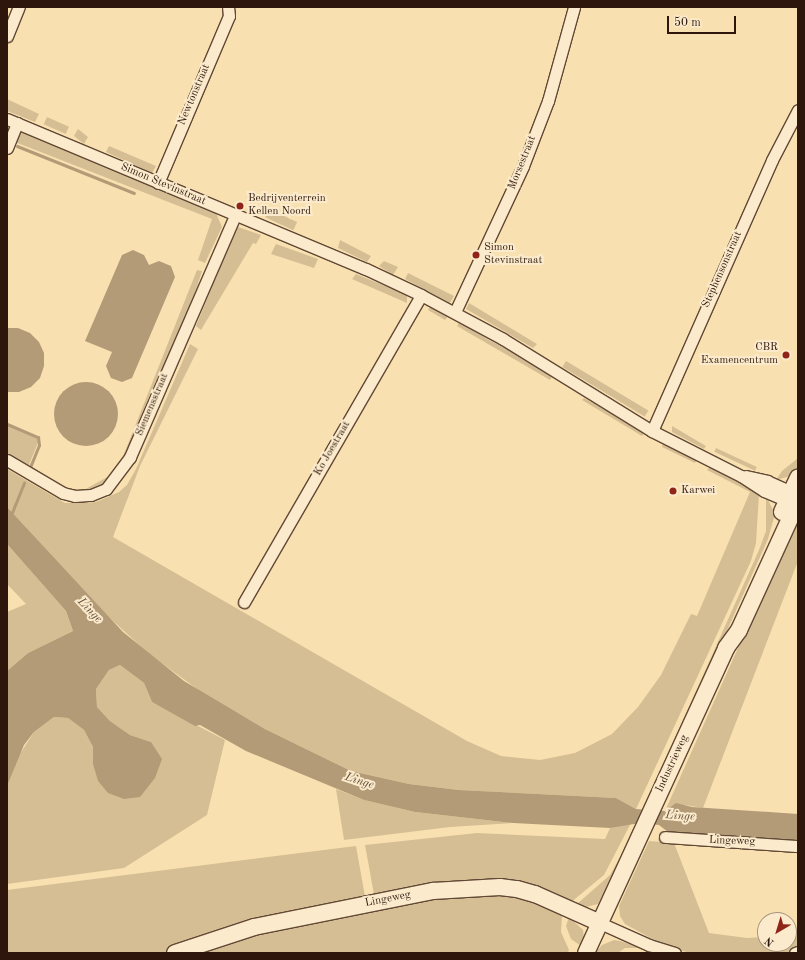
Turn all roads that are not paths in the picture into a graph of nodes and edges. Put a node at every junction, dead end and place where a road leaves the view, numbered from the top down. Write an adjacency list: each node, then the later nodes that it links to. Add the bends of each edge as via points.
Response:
1 (228, 7): 8 (street, Newtonstraat, via 229,16)
2 (574, 7): 11 (street, Morsestraat, via 548,101 523,166)
3 (14, 12): 4 (street)
4 (7, 36)
5 (798, 110): 12 (street, Stephensonstraat, via 772,160)
6 (12, 121): 7 (street); 8 (street, Simon Stevinstraat)
7 (7, 148)
8 (158, 183): 9 (street, Simon Stevinstraat)
9 (235, 215): 10 (street, Simon Stevinstraat); 13 (street, Siemensstraat, via 130,457 106,489 91,495 75,496 63,493)
10 (422, 296): 11 (street, Simon Stevinstraat); 15 (street, Ko Joestraat)
11 (456, 312): 12 (street, Simon Stevinstraat)
12 (652, 431): 14 (street, Simon Stevinstraat, via 741,476 757,478)
13 (7, 460)
14 (795, 495): 18 (main road, Industrieweg, via 739,630 726,648)
15 (244, 602)
16 (666, 837): 17 (street, Lingeweg)
17 (798, 846)
18 (600, 923): 20 (main road, Lingeweg, via 535,894 517,889 433,891 254,927); 21 (main road, Industrieweg); 22 (street, via 649,945)
19 (798, 952): 23 (street)
20 (175, 953)
21 (586, 953)
22 (675, 953)
23 (795, 953)

